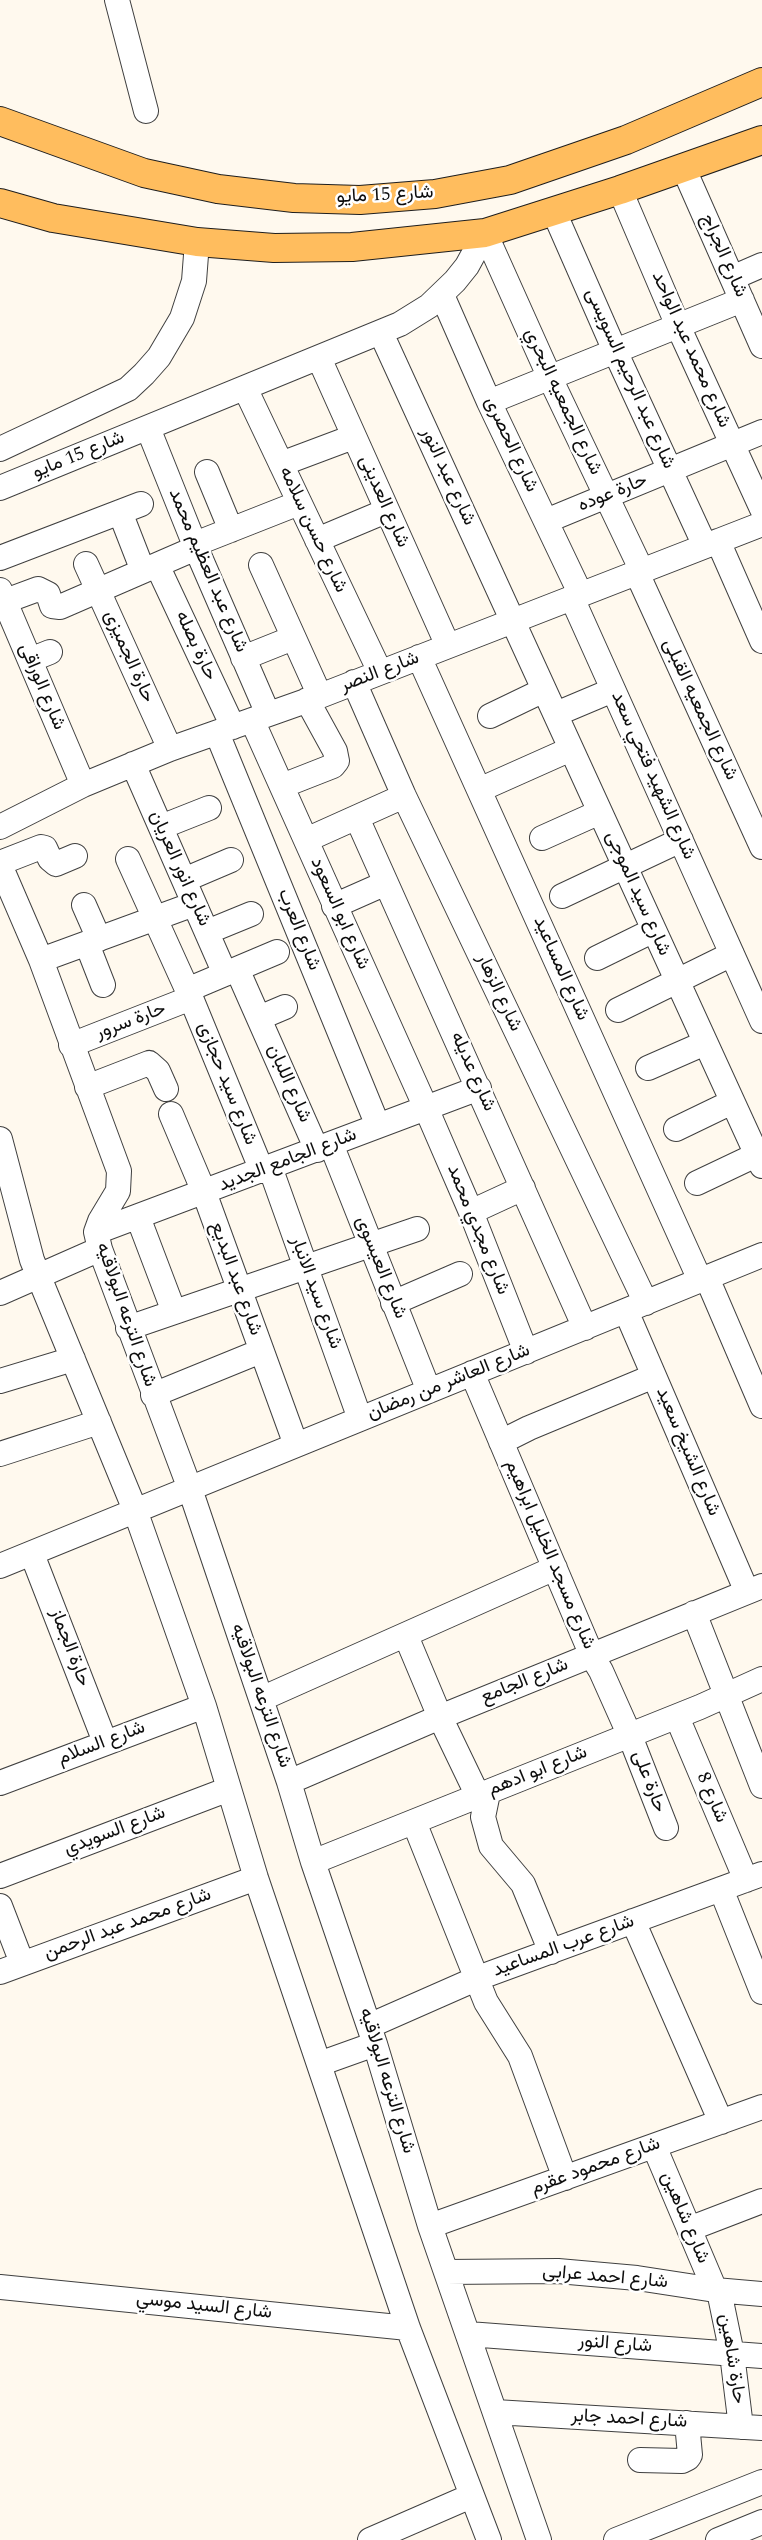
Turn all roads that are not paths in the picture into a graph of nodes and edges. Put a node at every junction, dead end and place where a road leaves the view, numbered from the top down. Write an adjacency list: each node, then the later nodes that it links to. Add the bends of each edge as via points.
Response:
1 (117, 0): 3 (street)
2 (762, 82): 4 (main road, شارع 15 مايو, via 626,140 510,180 435,194 360,200 294,198 218,189 144,173)
3 (146, 110)
4 (0, 122)
5 (762, 140): 6 (main road)
6 (684, 167): 7 (main road); 13 (street, شارع الجراج)
7 (620, 190): 9 (main road); 16 (street, شارع محمد عبد الواحد)
8 (0, 203): 11 (main road, via 53,218)
9 (554, 212): 10 (main road); 19 (street, شارع عبد الرحيم السويسى)
10 (485, 233): 11 (main road, via 352,247 274,248); 14 (street, شارع 15 مايو, via 467,266); 21 (street, شارع الجمعيه البحري)
11 (197, 242): 28 (street, شارع 15 مايو, via 194,281 182,318 160,357 144,374 128,389)
12 (762, 265): 13 (street)
13 (732, 278): 15 (street, شارع الجراج)
14 (442, 295): 17 (street, شارع 15 مايو, via 415,316); 23 (street, شارع الحصرى)
15 (742, 300): 16 (street); 18 (street, شارع الجراج)
16 (678, 326): 19 (street); 27 (street, شارع محمد عبد الواحد)
17 (381, 333): 20 (street, شارع 15 مايو); 51 (street, شارع عبد النور)
18 (761, 339)
19 (615, 351): 21 (street); 30 (street, شارع عبد الرحيم السويسى)
20 (319, 358): 22 (street, شارع 15 مايو); 26 (street, شارع العدينى)
21 (550, 378): 23 (street); 33 (street, شارع الجمعيه البحري)
22 (245, 388): 24 (street, شارع 15 مايو); 29 (street, شارع حسن سلامه)
23 (489, 402): 37 (street, شارع الحصرى)
24 (148, 428): 32 (street, شارع 15 مايو); 42 (street, شارع عبد العظيم محمد)
25 (762, 432): 27 (street, حارة عوده)
26 (353, 437): 29 (street); 36 (street, شارع العدينى)
27 (732, 444): 30 (street, حارة عوده); 35 (street, شارع محمد عبد الواحد)
28 (0, 449)
29 (281, 464): 34 (street, شارع حسن سلامه)
30 (670, 471): 33 (street, حارة عوده); 41 (street, شارع عبد الرحيم السويسى)
31 (207, 472): 39 (street)
32 (0, 488)
33 (606, 496): 37 (street, حارة عوده); 47 (street, شارع الجمعيه البحري)
34 (299, 503): 39 (street); 40 (street, شارع حسن سلامه)
35 (762, 509)
36 (386, 511): 40 (street); 54 (street, شارع العدينى)
37 (546, 521): 49 (street, شارع الحصرى)
38 (762, 524): 41 (street, شارع النصر)
39 (231, 530): 42 (street)
40 (317, 540): 57 (street, شارع حسن سلامه)
41 (711, 543): 47 (street, شارع النصر); 53 (street, شارع عبد الرحيم السويسى)
42 (196, 546): 46 (street); 56 (street, شارع عبد العظيم محمد)
43 (0, 558): 46 (street, حارة بصله, via 130,508)
44 (86, 564): 48 (street, حارة الجميزى)
45 (261, 565): 52 (street)
46 (150, 568): 48 (street); 64 (street, حارة بصله)
47 (639, 572): 49 (street, شارع النصر); 80 (street, شارع الجمعيه القبلى)
48 (98, 590): 50 (street, via 56,608 48,594 38,588); 65 (street, حارة الجميزى)
49 (577, 596): 51 (street, شارع النصر); 60 (street, شارع الشهيد فتحي سعد)
50 (2, 598): 68 (street, شارع الوراقى, via 40,656)
51 (513, 621): 54 (street, شارع النصر); 59 (street, شارع سيد الموجى)
52 (293, 638): 56 (street); 61 (street)
53 (762, 641)
54 (448, 646): 55 (street, شارع النصر)
55 (419, 657): 57 (street, شارع النصر); 70 (street, شارع المساعيد)
56 (243, 658): 64 (street, شارع عبد العظيم محمد)
57 (380, 672): 58 (street, شارع النصر)
58 (354, 682): 61 (street, شارع النصر); 71 (street, شارع الزهار)
59 (544, 690): 62 (street, شارع سيد الموجى); 63 (street)
60 (613, 690): 62 (street); 79 (street, شارع الشهيد فتحي سعد)
61 (313, 698): 64 (street, شارع النصر); 69 (street, via 337,761 333,766)
62 (556, 714): 66 (street, شارع سيد الموجى)
63 (490, 716)
64 (243, 723): 65 (street, شارع النصر); 69 (street, شارع ابو السعود); 118 (street, شارع العرب)
65 (170, 749): 67 (street, شارع النصر)
66 (571, 749): 70 (street); 73 (street, شارع سيد الموجى)
67 (133, 764): 68 (street, شارع النصر); 76 (street, شارع انور العريان)
68 (82, 785): 75 (street, شارع النصر)
69 (282, 786): 78 (street, شارع ابو السعود)
70 (479, 790): 136 (street, شارع المساعيد)
71 (404, 796): 74 (street); 140 (street, شارع الزهار)
72 (210, 808): 76 (street)
73 (600, 812): 77 (street); 85 (street, شارع سيد الموجى)
74 (356, 818): 78 (street); 87 (street, شارع عديله)
75 (0, 827)
76 (161, 827): 86 (street, شارع انور العريان)
77 (542, 838)
78 (306, 840): 91 (street, شارع ابو السعود)
79 (681, 840): 85 (street); 98 (street, شارع الشهيد فتحي سعد)
80 (762, 847)
81 (75, 856): 84 (street, via 56,864 41,847)
82 (128, 859): 93 (street, شارع سيد حجازى)
83 (231, 860): 86 (street)
84 (0, 864): 100 (street, شارع الترعه البولاقيه)
85 (625, 866): 88 (street); 94 (street, شارع سيد الموجى)
86 (184, 880): 89 (street, شارع انور العريان)
87 (386, 883): 91 (street); 113 (street, شارع عديله)
88 (562, 896)
89 (194, 904): 93 (street); 95 (street, شارع انور العريان)
90 (84, 905): 96 (street)
91 (334, 906): 116 (street, شارع ابو السعود)
92 (251, 914): 95 (street)
93 (156, 919): 96 (street); 104 (street, شارع سيد حجازى)
94 (654, 930): 99 (street); 102 (street, شارع سيد الموجى)
95 (207, 932): 101 (street, شارع انور العريان)
96 (93, 941): 100 (street); 103 (street)
97 (277, 952): 101 (street, حارة سرور)
98 (732, 954): 102 (street); 108 (street, شارع الشهيد فتحي سعد)
99 (597, 958)
100 (41, 960): 110 (street, شارع الترعه البولاقيه)
101 (231, 972): 104 (street, حارة سرور); 107 (street, شارع اللبان)
102 (677, 981): 106 (street); 109 (street, شارع سيد الموجى)
103 (103, 985)
104 (189, 994): 110 (street, حارة سرور); 123 (street, شارع سيد حجازى)
105 (285, 1007): 107 (street)
106 (618, 1010)
107 (259, 1018): 121 (street, شارع اللبان)
108 (762, 1021)
109 (705, 1043): 111 (street); 115 (street, شارع سيد الموجى)
110 (71, 1045): 112 (street, شارع الترعه البولاقيه)
111 (648, 1068)
112 (87, 1087): 114 (street, via 149,1063 154,1066); 130 (street, شارع الترعه البولاقيه, via 119,1171 120,1182 100,1221)
113 (479, 1088): 116 (street, شارع الجامع الجديد); 125 (street, شارع عديله)
114 (166, 1089)
115 (732, 1102): 119 (street); 122 (street, شارع سيد الموجى)
116 (426, 1108): 118 (street, شارع الجامع الجديد); 127 (street, شارع مجدي محمد)
117 (171, 1114): 126 (street, شارع عبد البديع)
118 (378, 1126): 121 (street, شارع الجامع الجديد)
119 (676, 1129)
120 (0, 1139): 135 (street)
121 (324, 1147): 123 (street, شارع الجامع الجديد); 131 (street, شارع العيسوى)
122 (759, 1161): 124 (street)
123 (266, 1169): 126 (street, شارع الجامع الجديد); 133 (street, شارع سيد الانبار)
124 (696, 1183)
125 (523, 1188): 127 (street); 143 (street, شارع عديله)
126 (204, 1192): 128 (street, شارع الجامع الجديد); 137 (street, شارع عبد البديع)
127 (471, 1212): 145 (street, شارع مجدي محمد)
128 (138, 1217): 130 (street, شارع الجامع الجديد); 141 (street)
129 (417, 1229): 131 (street)
130 (98, 1240): 135 (street, شارع الجامع الجديد); 142 (street, شارع الترعه البولاقيه)
131 (370, 1245): 133 (street); 139 (street, شارع العيسوى)
132 (762, 1255): 136 (street, شارع العاشر من رمضان)
133 (305, 1267): 137 (street); 153 (street, شارع سيد الانبار)
134 (460, 1274): 139 (street)
135 (38, 1275): 138 (street, شارع الجامع الجديد); 146 (street)
136 (704, 1279): 140 (street, شارع العاشر من رمضان); 152 (street, شارع المساعيد)
137 (239, 1290): 141 (street); 144 (street, شارع عبد البديع)
138 (0, 1293)
139 (393, 1303): 150 (street, شارع العيسوى)
140 (636, 1307): 143 (street, شارع العاشر من رمضان); 148 (street, شارع الشيخ سعيد)
141 (174, 1312): 142 (street)
142 (128, 1328): 151 (street, شارع الترعه البولاقيه)
143 (585, 1328): 145 (street, شارع العاشر من رمضان)
144 (262, 1351): 151 (street); 156 (street, شارع عبد البديع)
145 (526, 1352): 147 (street, شارع العاشر من رمضان)
146 (73, 1359): 149 (street); 154 (street)
147 (472, 1373): 150 (street, شارع العاشر من رمضان); 155 (street, شارع مسجد الخليل ابراهيم)
148 (654, 1376): 155 (street); 163 (street, شارع الشيخ سعيد)
149 (0, 1381)
150 (429, 1391): 153 (street, شارع العاشر من رمضان)
151 (153, 1395): 158 (street, شارع الترعه البولاقيه)
152 (762, 1406)
153 (360, 1419): 156 (street, شارع العاشر من رمضان)
154 (99, 1422): 157 (street); 159 (street)
155 (501, 1442): 162 (street, شارع مسجد الخليل ابراهيم)
156 (296, 1445): 158 (street, شارع العاشر من رمضان)
157 (0, 1454)
158 (190, 1489): 159 (street, شارع العاشر من رمضان); 169 (street, شارع الترعه البولاقيه)
159 (135, 1510): 160 (street, شارع العاشر من رمضان); 170 (street)
160 (32, 1554): 161 (street, شارع العاشر من رمضان); 174 (street, حارة الجماز)
161 (0, 1566)
162 (554, 1568): 165 (street); 166 (street, شارع مسجد الخليل ابراهيم)
163 (754, 1589): 164 (street, شارع الجامع)
164 (694, 1614): 166 (street, شارع الجامع); 168 (street)
165 (406, 1636): 169 (street); 171 (street)
166 (592, 1656): 171 (street, شارع الجامع); 173 (street, شارع مسجد الخليل ابراهيم)
167 (762, 1678): 168 (street, شارع ابو ادهم)
168 (726, 1694): 172 (street, شارع ابو ادهم); 177 (street)
169 (261, 1699): 175 (street, شارع الترعه البولاقيه)
170 (204, 1706): 174 (street, شارع السلام); 178 (street)
171 (440, 1717): 175 (street, شارع الجامع); 179 (street)
172 (677, 1717): 173 (street, شارع ابو ادهم); 184 (street, شارع 8)
173 (630, 1736): 179 (street, شارع ابو ادهم); 181 (street, حارة على)
174 (105, 1742): 176 (street, شارع السلام)
175 (290, 1782): 182 (street, شارع الترعه البولاقيه)
176 (0, 1783)
177 (762, 1786)
178 (229, 1789): 183 (street, شارع السويدي); 185 (street)
179 (483, 1794): 180 (street, شارع ابو ادهم); 189 (street, via 484,1817 491,1846 523,1884)
180 (414, 1822): 182 (street, شارع ابو ادهم); 192 (street)
181 (666, 1828)
182 (313, 1862): 194 (street, شارع الترعه البولاقيه)
183 (0, 1876)
184 (754, 1877): 186 (street, شارع عرب المساعيد)
185 (256, 1878): 190 (street, شارع محمد عبد الرحمن); 195 (street)
186 (721, 1889): 188 (street, شارع عرب المساعيد); 193 (street)
187 (0, 1906): 190 (street)
188 (634, 1921): 189 (street, شارع عرب المساعيد); 197 (street)
189 (551, 1952): 192 (street, شارع عرب المساعيد)
190 (22, 1963): 191 (street, شارع محمد عبد الرحمن)
191 (0, 1972)
192 (478, 1978): 194 (street, شارع عرب المساعيد); 199 (street, via 491,2013 520,2056)
193 (762, 1992)
194 (372, 2035): 195 (street, شارع عرب المساعيد); 201 (street, شارع الترعه البولاقيه)
195 (319, 2064): 208 (street)
196 (762, 2107): 197 (street, شارع محمود عقرم)
197 (721, 2122): 198 (street, شارع محمود عقرم)
198 (654, 2146): 199 (street, شارع محمود عقرم); 202 (street, شارع شاهين)
199 (565, 2178): 201 (street, شارع محمود عقرم)
200 (762, 2201): 202 (street)
201 (430, 2226): 203 (street, شارع الترعه البولاقيه)
202 (689, 2228): 206 (street, شارع شاهين)
203 (446, 2272): 206 (street, شارع احمد عرابى, via 558,2271 637,2278); 209 (street, شارع الترعه البولاقيه)
204 (762, 2278): 206 (street)
205 (0, 2287): 208 (street, شارع السيد موسي)
206 (720, 2291): 207 (street, شارع احمد عرابى); 210 (street, حارة شاهين)
207 (762, 2294)
208 (408, 2328): 217 (street)
209 (468, 2334): 210 (street, شارع النور); 212 (street, شارع الترعه البولاقيه)
210 (732, 2354): 211 (street, شارع النور); 214 (street, حارة شاهين)
211 (762, 2356)
212 (495, 2412): 213 (street, شارع احمد جابر); 221 (street, شارع الترعه البولاقيه)
213 (687, 2423): 214 (street, شارع احمد جابر); 215 (street, via 688,2458 682,2461)
214 (752, 2427)
215 (640, 2460)
216 (762, 2482): 222 (street)
217 (471, 2496): 219 (street); 220 (street)
218 (762, 2522): 223 (street)
219 (370, 2540)
220 (489, 2540)
221 (538, 2540)
222 (616, 2540)
223 (718, 2540)

